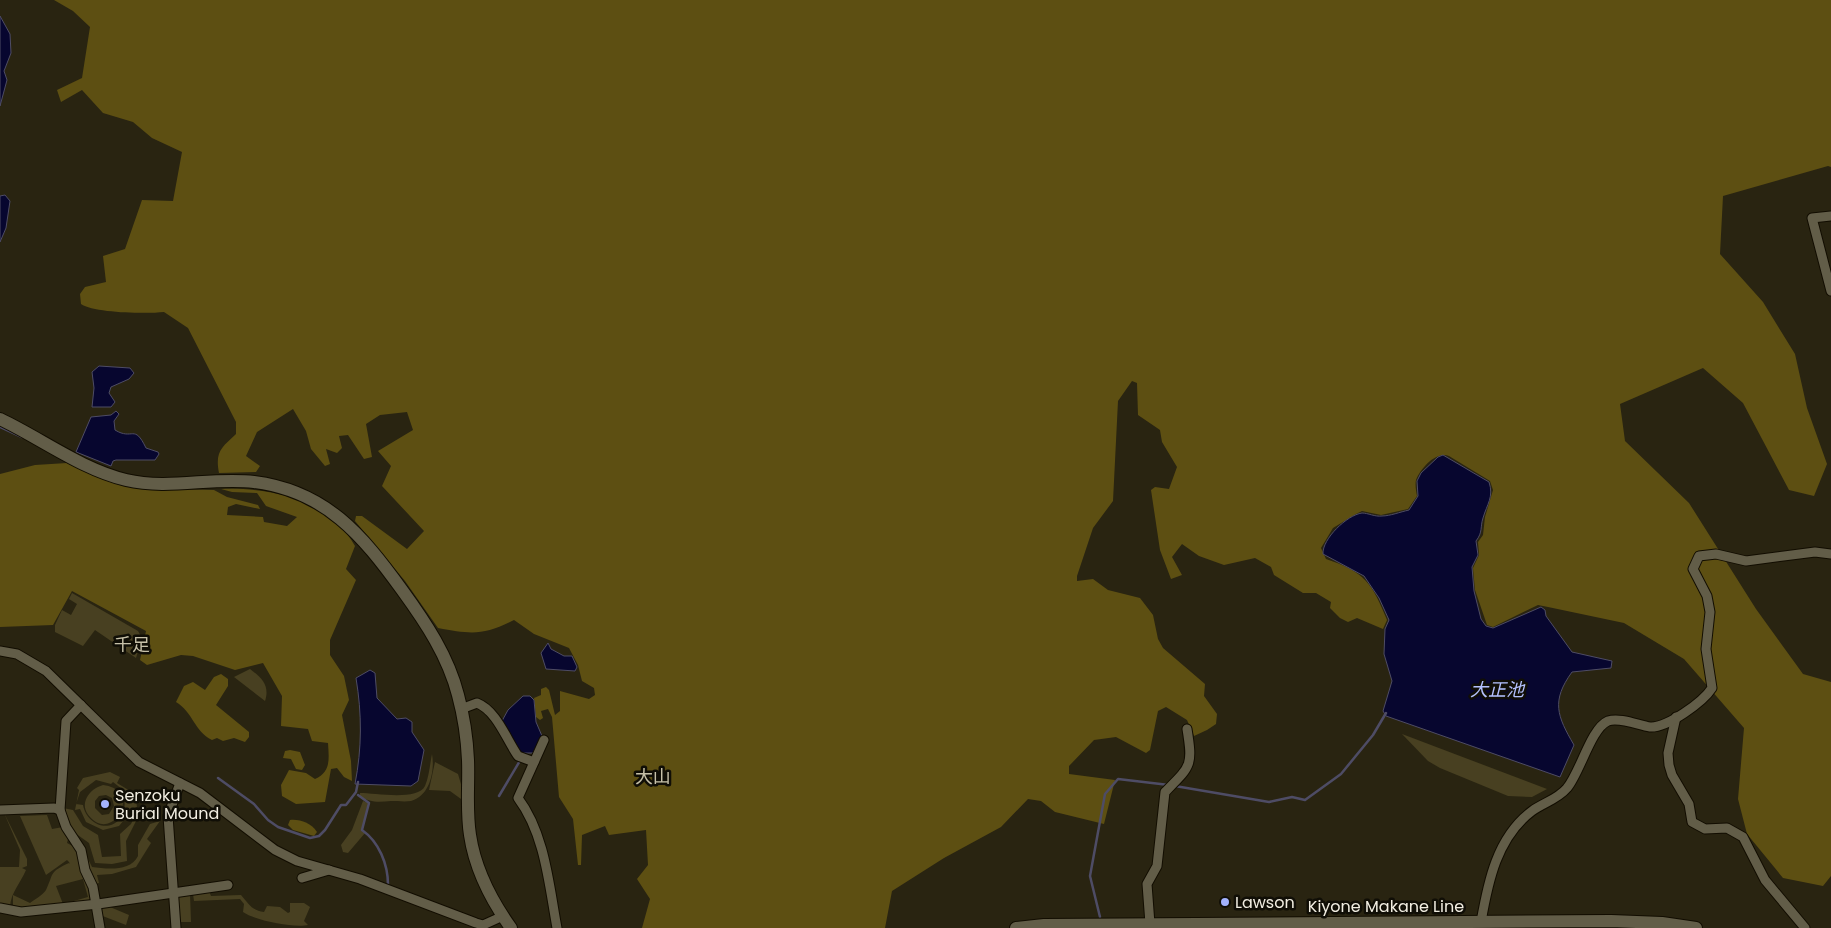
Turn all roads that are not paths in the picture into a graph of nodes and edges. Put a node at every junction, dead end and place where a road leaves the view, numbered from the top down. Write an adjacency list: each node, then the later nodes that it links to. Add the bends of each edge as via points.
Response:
1 (1831, 216): 2 (street, via 1812,218)
2 (1831, 291)
3 (0, 419): 7 (main road, via 80,462 117,477 161,484 255,482 289,490 326,508 364,540 424,620 449,668)
4 (1831, 554): 8 (street, via 1815,552 1746,561 1716,554 1699,556 1693,569 1709,604 1706,649 1712,688 1706,698)
5 (0, 651): 6 (street, via 17,654 40,667)
6 (81, 705): 12 (street, via 139,762); 14 (street, via 66,721)
7 (461, 709): 11 (street, via 477,703 482,705 495,718 522,759); 21 (main road, via 466,739 470,836 485,886)
8 (1676, 717): 24 (street, via 1651,727 1607,721 1598,730 1567,788 1560,796 1531,811 1501,846 1493,866); 35 (street, via 1668,753 1669,765 1689,804 1692,822 1705,829 1727,828 1743,837 1765,880)
9 (1187, 729): 23 (street, via 1191,754 1184,774 1165,792 1157,866 1147,884)
10 (544, 740): 11 (street)
11 (534, 762): 31 (street, via 518,798 528,811 550,881)
12 (180, 783): 15 (street, via 212,802 275,850 296,861); 18 (street, via 168,816)
13 (0, 810): 14 (street)
14 (60, 810): 19 (street, via 66,827 81,850)
15 (329, 870): 16 (street); 21 (street, via 483,925)
16 (302, 878)
17 (228, 885): 18 (street)
18 (174, 893): 19 (street); 29 (street)
19 (98, 904): 20 (street, via 21,912); 28 (street)
20 (0, 908)
21 (503, 916): 30 (main road)
22 (1610, 921): 24 (main road, Kiyone Makane Line); 33 (street); 34 (main road, Kiyone Makane Line)
23 (1150, 924): 25 (main road, Kiyone Makane Line); 27 (main road, Kiyone Makane Line)
24 (1485, 924): 26 (main road, Kiyone Makane Line)
25 (1250, 926): 26 (main road, Kiyone Makane Line)
26 (1311, 926)
27 (1046, 927): 32 (main road, Kiyone Makane Line)
28 (100, 928)
29 (176, 928)
30 (511, 928)
31 (557, 928)
32 (1016, 928)
33 (1595, 928)
34 (1696, 928)
35 (1805, 928)

